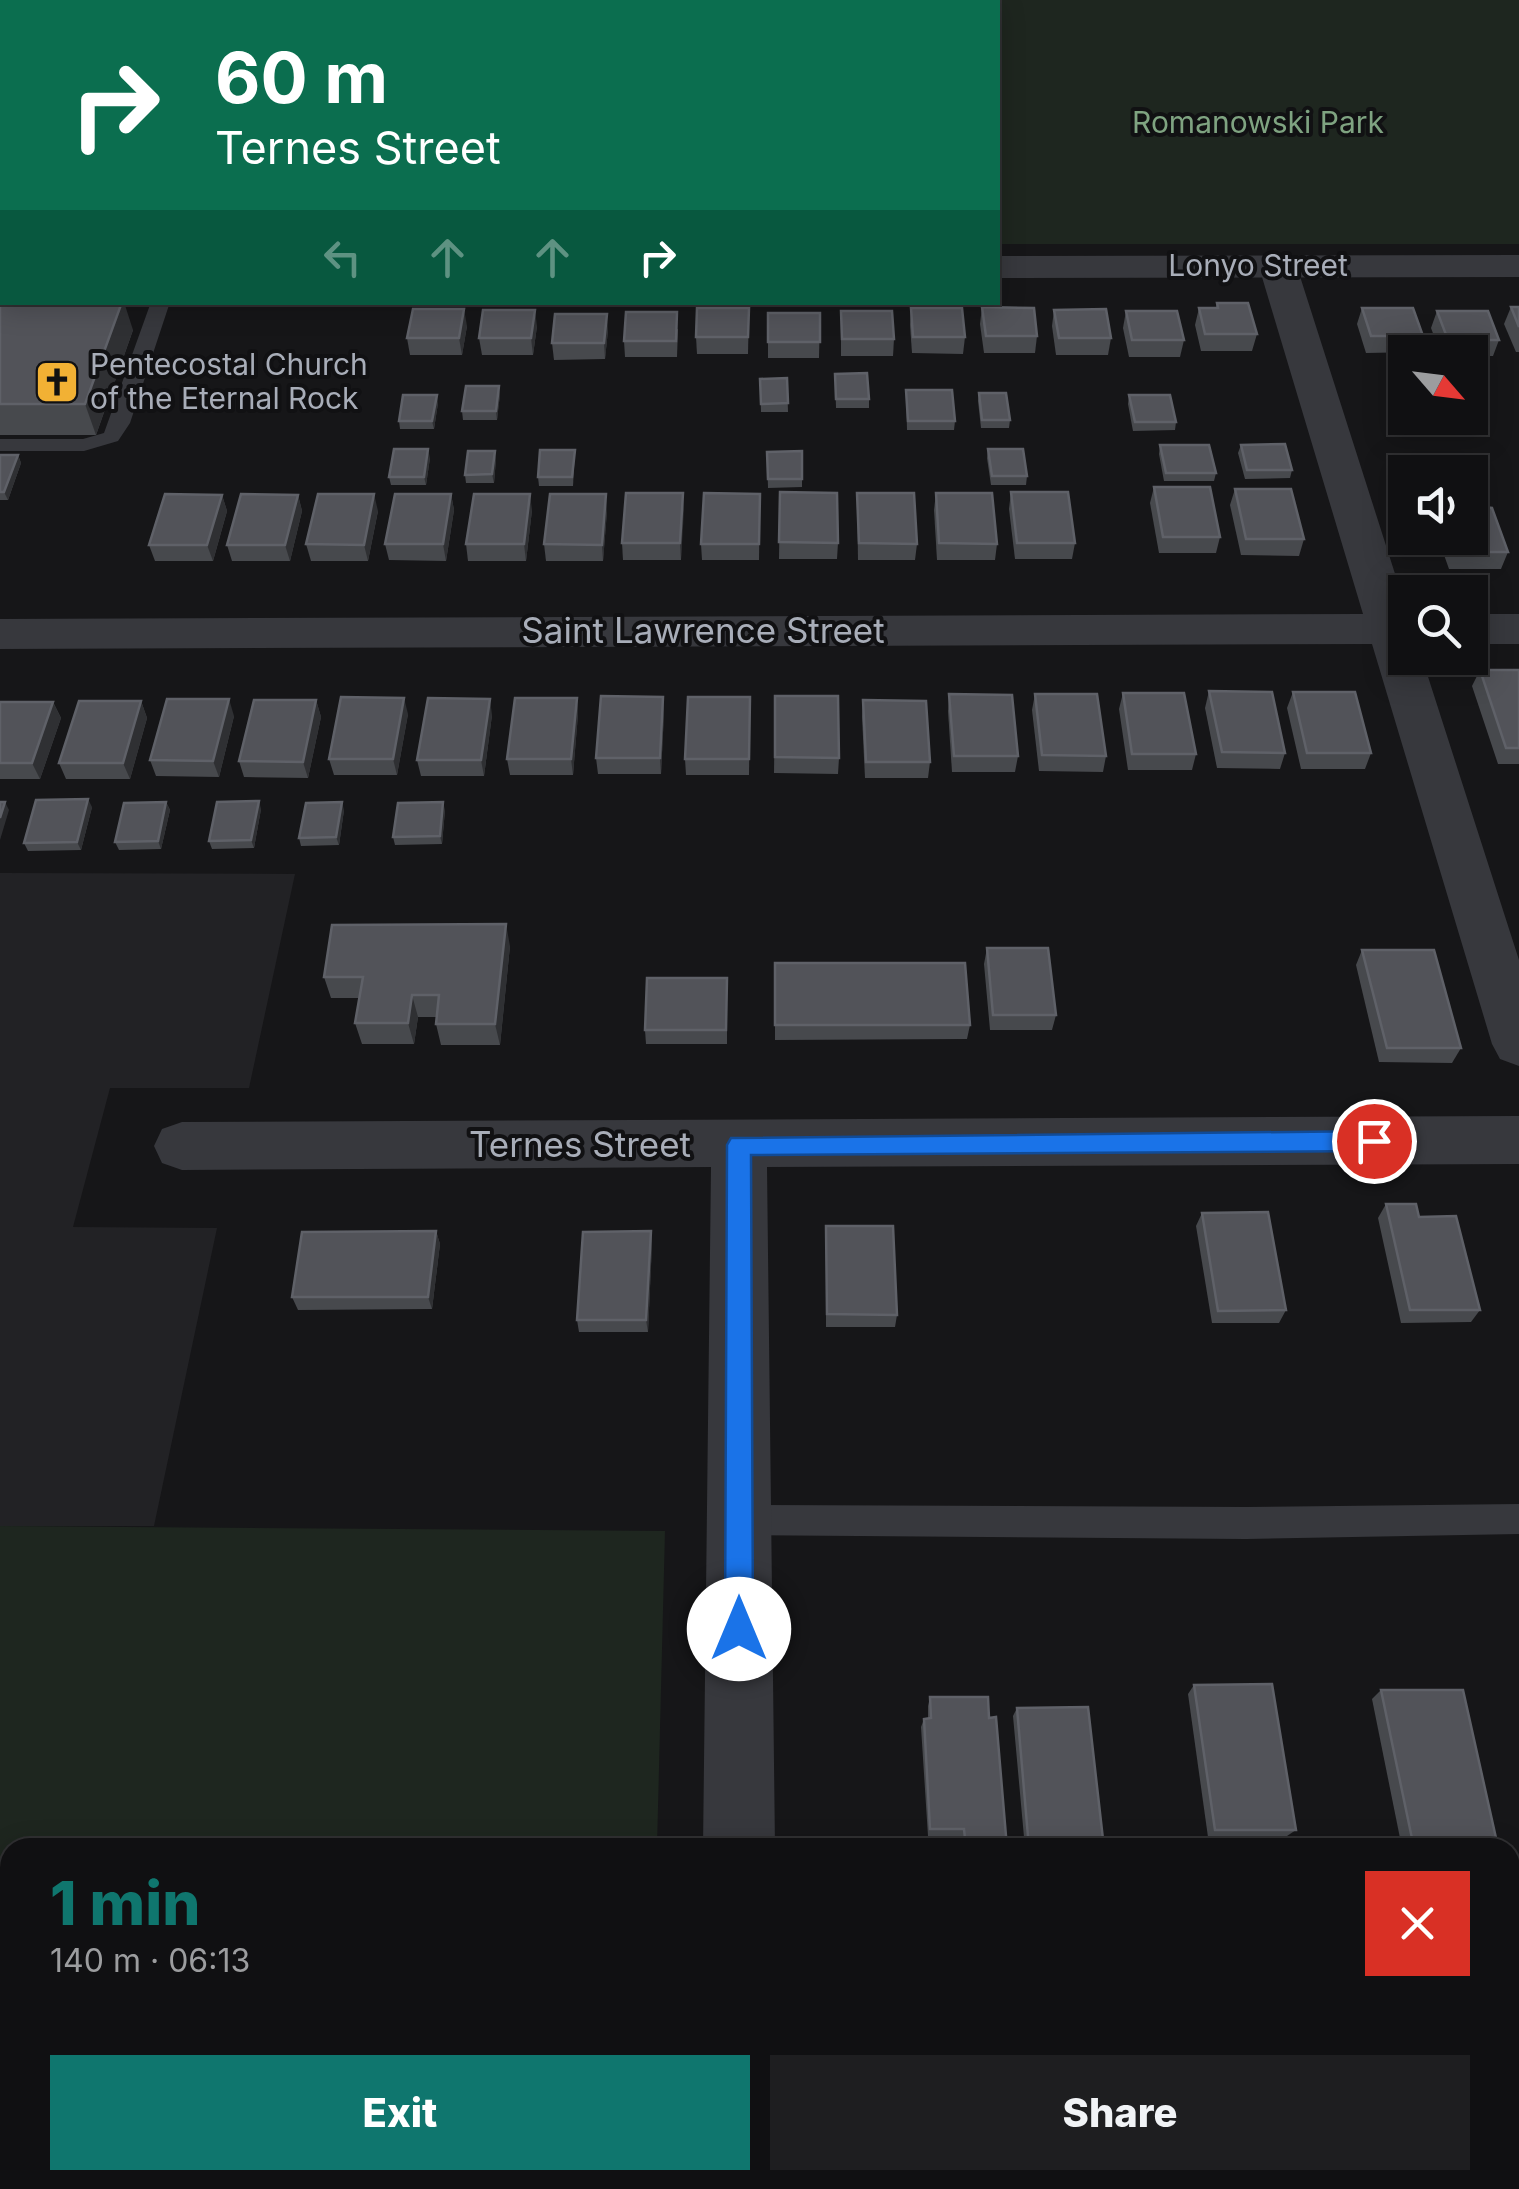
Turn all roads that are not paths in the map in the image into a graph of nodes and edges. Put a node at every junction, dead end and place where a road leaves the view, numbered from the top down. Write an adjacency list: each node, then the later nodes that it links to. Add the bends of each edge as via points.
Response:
1 (1278, 266): 2 (street, Lonyo Street); 3 (street, Lonyo Street); 6 (street)
2 (1519, 266)
3 (1000, 267)
4 (160, 305): 5 (lane, via 111,437 84,445)
5 (0, 445)
6 (1388, 602)
7 (1388, 629): 10 (street, Saint Lawrence Street)
8 (1488, 629): 9 (street)
9 (1519, 629)
10 (0, 634)
11 (1411, 675): 12 (street)
12 (1519, 1044)
13 (1519, 1140): 14 (street, Ternes Street)
14 (739, 1145): 15 (street, Ternes Street); 17 (street)
15 (182, 1146)
16 (1519, 1519): 17 (lane)
17 (739, 1520): 18 (street)
18 (739, 1838)

